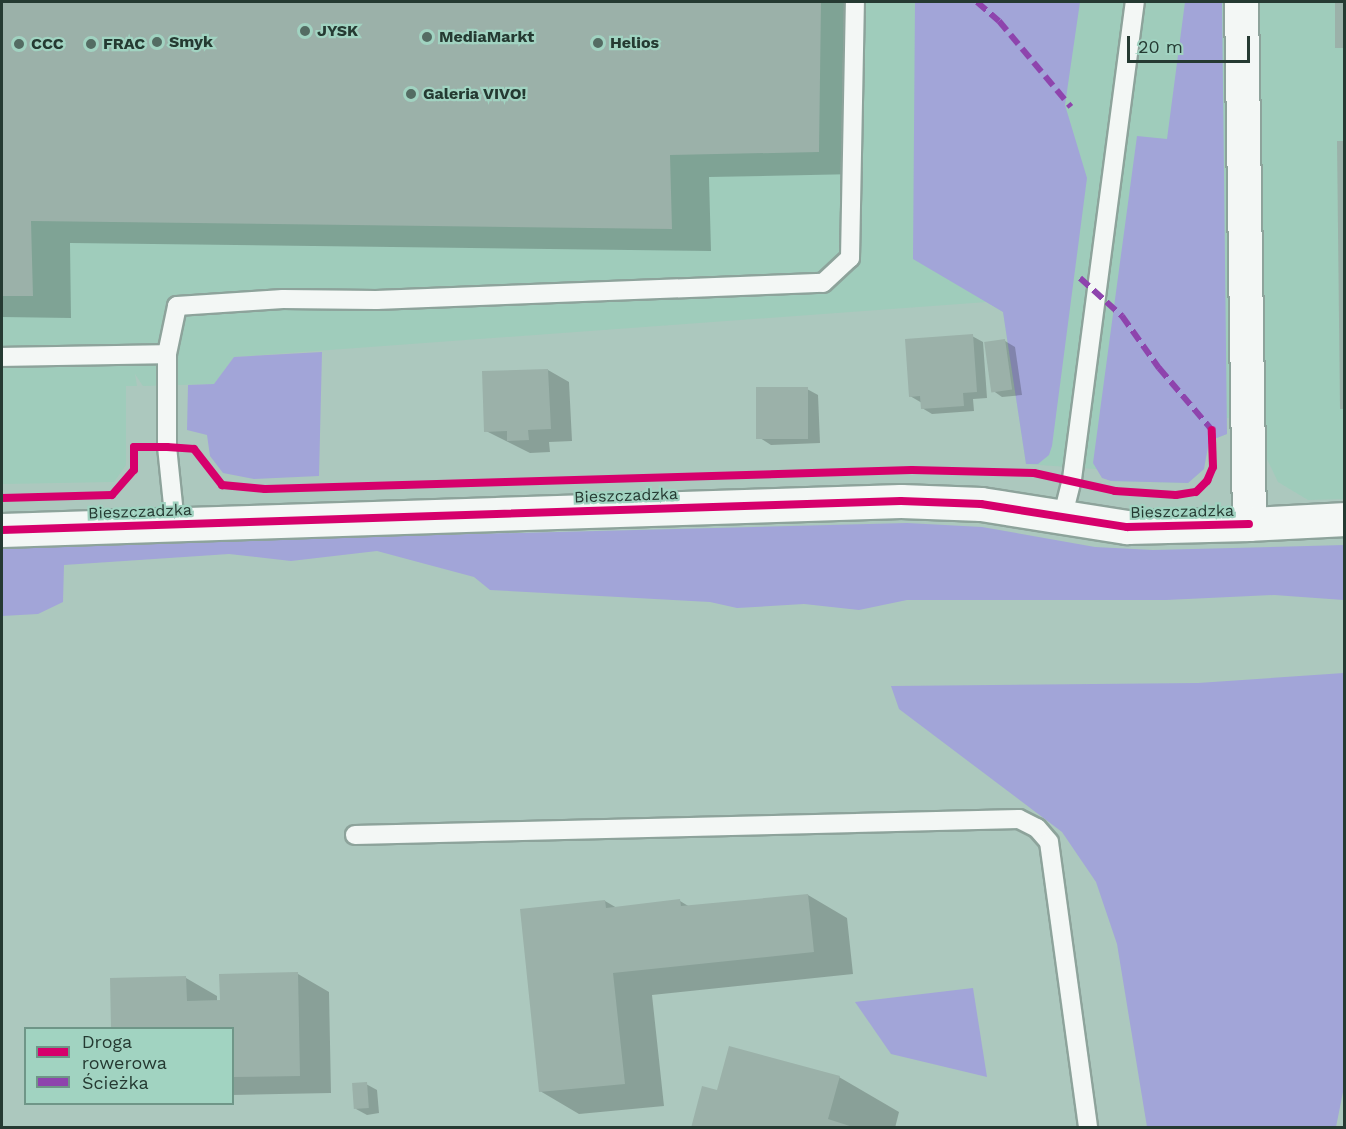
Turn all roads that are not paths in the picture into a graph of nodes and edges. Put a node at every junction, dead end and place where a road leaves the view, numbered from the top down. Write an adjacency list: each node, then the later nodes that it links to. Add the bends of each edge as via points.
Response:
1 (855, 2): 4 (lane, via 850,258 823,283 376,300 283,299 177,306)
2 (1135, 2): 6 (lane, via 1072,479)
3 (1241, 2): 9 (street, Bieszczadzka)
4 (166, 354): 5 (lane); 8 (lane, via 167,447)
5 (2, 357)
6 (1063, 515): 8 (street, Bieszczadzka, via 981,504 901,501); 9 (street, Bieszczadzka, via 1127,527)
7 (1344, 519): 9 (street, Bieszczadzka)
8 (175, 524): 10 (street, Bieszczadzka)
9 (1249, 524)
10 (2, 530)
11 (355, 835): 12 (lane, via 1019,819 1037,828 1049,842)
12 (1088, 1128)

